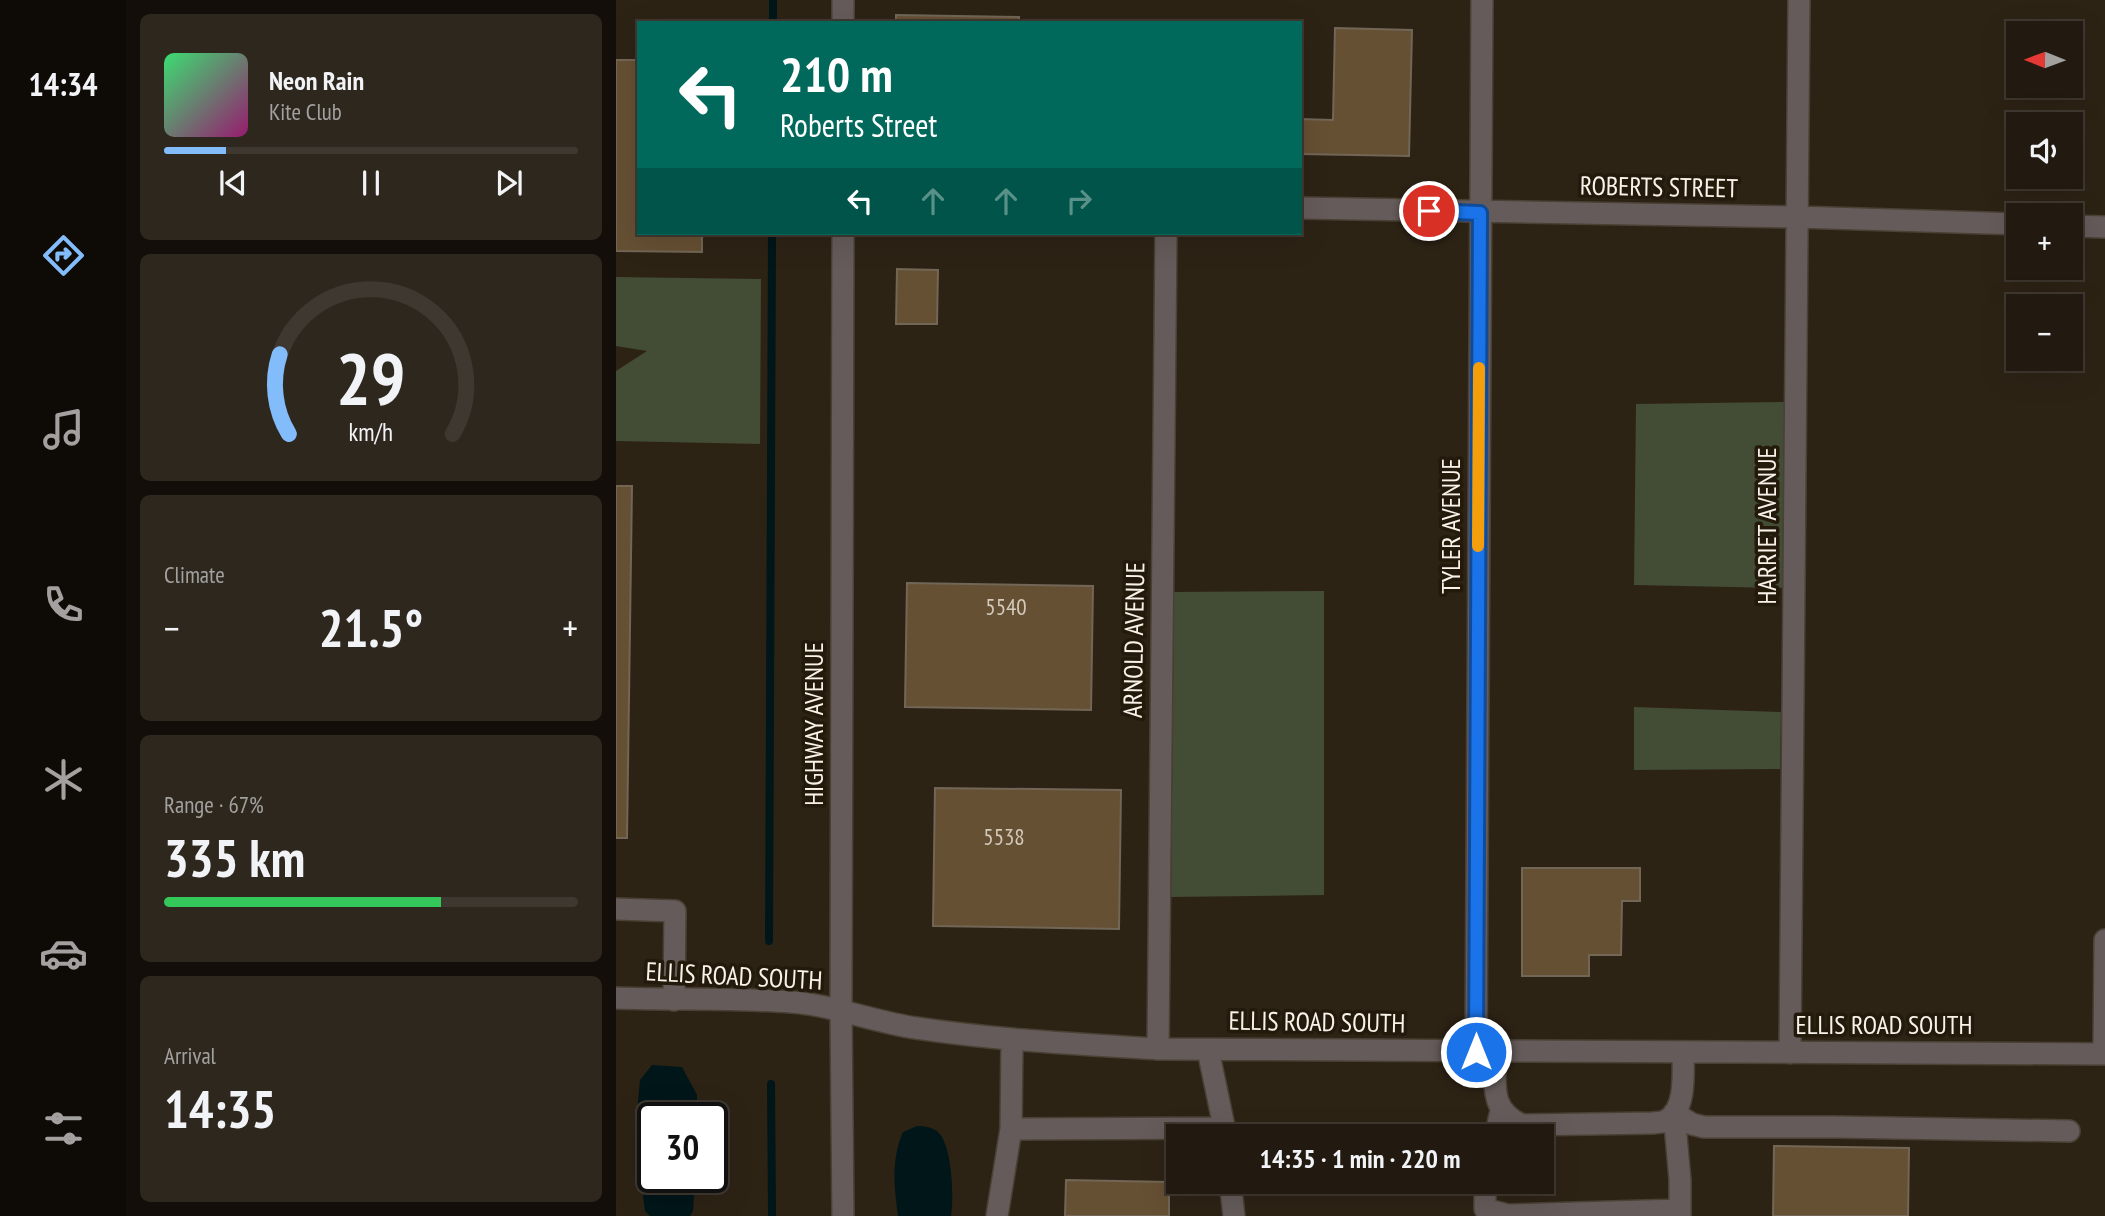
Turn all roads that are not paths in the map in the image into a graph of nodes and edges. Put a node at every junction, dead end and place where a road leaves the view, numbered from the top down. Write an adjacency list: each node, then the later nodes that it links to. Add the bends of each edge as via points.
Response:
1 (843, 0): 4 (street)
2 (1482, 0): 6 (street, TYLER AVENUE)
3 (1799, 0): 7 (street, HARRIET AVENUE)
4 (843, 21)
5 (1302, 208): 6 (street, ROBERTS STREET)
6 (1480, 213): 7 (street, ROBERTS STREET); 21 (street, TYLER AVENUE)
7 (1797, 217): 8 (street, ROBERTS STREET); 23 (street, HARRIET AVENUE)
8 (2006, 224)
9 (2083, 226): 10 (street)
10 (2105, 227)
11 (843, 235): 17 (street, HIGHWAY AVENUE)
12 (1166, 235): 19 (street, ARNOLD AVENUE)
13 (616, 909): 16 (street, via 675,911)
14 (2105, 940): 24 (street)
15 (616, 998): 16 (street, ELLIS ROAD SOUTH)
16 (674, 1000): 17 (street, ELLIS ROAD SOUTH, via 793,1002)
17 (841, 1011): 18 (street, ELLIS ROAD SOUTH, via 895,1025); 35 (street, HIGHWAY AVENUE)
18 (1012, 1041): 19 (street, ELLIS ROAD SOUTH); 29 (street)
19 (1158, 1049): 20 (street, ELLIS ROAD SOUTH)
20 (1208, 1049): 21 (street, ELLIS ROAD SOUTH); 27 (street)
21 (1486, 1052): 22 (street, ELLIS ROAD SOUTH); 25 (street, TYLER AVENUE)
22 (1683, 1052): 23 (street, ELLIS ROAD SOUTH); 26 (street, via 1680,1100)
23 (1790, 1053): 24 (street, ELLIS ROAD SOUTH)
24 (2104, 1054)
25 (1502, 1111): 26 (street, via 1522,1125 1653,1123); 28 (street)
26 (1674, 1113): 31 (street, via 1704,1127); 34 (street)
27 (1223, 1124)
28 (1498, 1124)
29 (1011, 1129): 30 (street); 36 (street)
30 (1166, 1131)
31 (2069, 1131)
32 (1231, 1194): 37 (street)
33 (1485, 1194): 34 (street, via 1485,1209 1508,1215)
34 (1680, 1213)
35 (843, 1216)
36 (998, 1216)
37 (1234, 1216)

